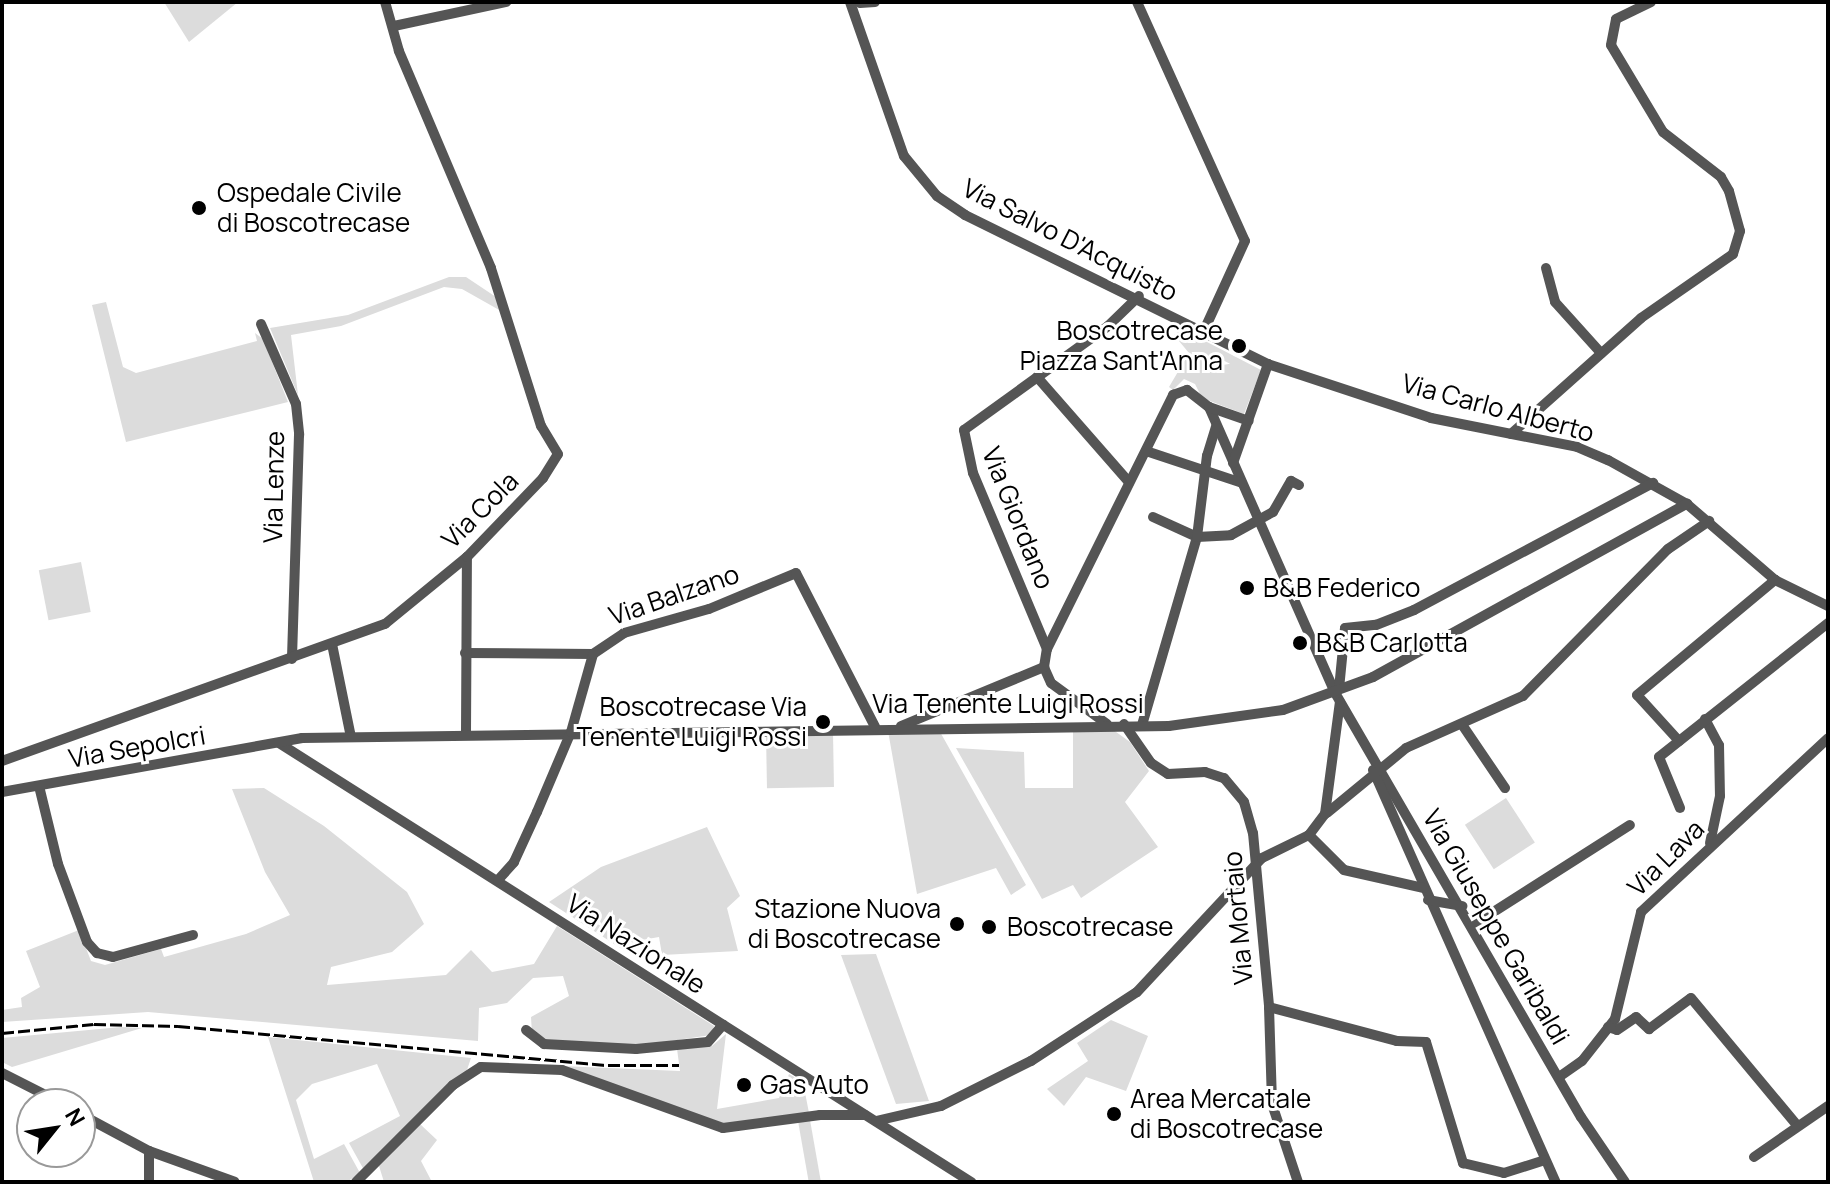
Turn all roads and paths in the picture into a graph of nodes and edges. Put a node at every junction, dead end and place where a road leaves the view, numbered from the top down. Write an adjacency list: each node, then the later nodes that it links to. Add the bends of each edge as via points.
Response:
1 (385, 2): 8 (street)
2 (506, 2): 8 (street)
3 (850, 2): 9 (street, Via Salvo D'Acquisto)
4 (860, 2): 5 (street); 9 (street, via 859,15 887,89)
5 (875, 2)
6 (1137, 2): 13 (street, via 1245,241)
7 (1651, 2): 14 (street, via 1616,19 1611,45 1663,132 1721,177 1737,210 1740,231 1728,259 1670,295)
8 (394, 26): 33 (street, Via Cola, via 399,51 491,268 541,426 558,454 543,478)
9 (889, 112): 11 (street, Via Salvo D'Acquisto, via 904,156 937,196 1028,248)
10 (1546, 268): 14 (street, via 1555,302)
11 (1139, 296): 13 (street, Via Salvo D'Acquisto); 16 (street, Via Giordano, via 1129,310)
12 (261, 324): 41 (street, Via Lenze, via 296,404 299,435)
13 (1202, 335): 15 (street, Via Carlo Alberto)
14 (1601, 353): 20 (street)
15 (1268, 364): 18 (street); 20 (street, Via Carlo Alberto, via 1431,418)
16 (1037, 377): 24 (street); 38 (street, Via Giordano, via 964,430 963,443)
17 (1209, 407): 18 (street); 19 (street); 21 (street, via 1187,390 1173,395)
18 (1249, 421): 22 (street)
19 (1216, 426): 22 (street); 23 (street)
20 (1511, 434): 26 (street, Via Carlo Alberto, via 1577,447)
21 (1146, 451): 23 (street); 24 (street)
22 (1233, 463): 25 (street)
23 (1205, 471): 25 (street); 32 (street)
24 (1129, 482): 38 (street)
25 (1242, 483): 30 (street)
26 (1653, 483): 28 (street, Via Carlo Alberto); 43 (street, via 1414,610 1376,625 1345,628)
27 (1299, 485): 30 (street, via 1291,481 1273,512)
28 (1687, 504): 31 (street, Via Carlo Alberto); 43 (street, Via Tenente Luigi Rossi)
29 (1153, 517): 32 (street)
30 (1260, 521): 32 (street, via 1238,534); 43 (street)
31 (1709, 521): 34 (street, Via Carlo Alberto); 48 (street, via 1668,549 1523,696)
32 (1197, 537): 47 (street)
33 (467, 557): 37 (street, Via Cola, via 385,624); 39 (street)
34 (1775, 580): 35 (street, Via Carlo Alberto); 55 (street, via 1637,695)
35 (1828, 606)
36 (1828, 623): 44 (street)
37 (332, 644): 41 (street, Via Cola); 53 (street)
38 (1047, 649): 42 (street)
39 (465, 653): 40 (street); 52 (street)
40 (593, 654): 49 (street, Via Balzano, via 624,633 709,609 796,573); 51 (street, Via Balzano)
41 (292, 659): 57 (street, Via Cola)
42 (1044, 667): 45 (street, via 1051,683); 50 (street)
43 (1337, 694): 47 (street, Via Tenente Luigi Rossi, via 1211,722); 58 (street); 63 (street)
44 (1705, 719): 55 (street); 66 (street, via 1719,745 1720,796)
45 (1107, 724): 46 (street, Via Tenente Luigi Rossi); 50 (street, Via Tenente Luigi Rossi)
46 (1124, 724): 47 (street, Via Tenente Luigi Rossi); 67 (street, Via Mortaio, via 1151,763 1168,774 1205,772 1224,778 1244,802)
47 (1142, 725)
48 (1463, 726): 58 (street, via 1406,748); 60 (street)
49 (875, 727): 50 (street, Via Tenente Luigi Rossi); 51 (street, Via Tenente Luigi Rossi)
50 (900, 727)
51 (571, 732): 52 (street, Via Tenente Luigi Rossi); 68 (street, Via Balzano, via 514,862)
52 (466, 734): 53 (street, Via Tenente Luigi Rossi)
53 (351, 737): 56 (street, Via Tenente Luigi Rossi)
54 (1828, 738): 66 (street, Via Lava)
55 (1679, 741): 62 (street, via 1659,757)
56 (279, 743): 59 (street, Via Sepolcri); 68 (street, Via Nazionale)
57 (2, 761)
58 (1376, 771): 63 (street); 69 (street); 71 (street, Via Giuseppe Garibaldi)
59 (39, 786): 61 (street, Via Sepolcri); 73 (street, via 58,864 87,942 97,953 113,957)
60 (1505, 788)
61 (2, 792)
62 (1680, 808)
63 (1325, 814): 65 (street)
64 (1630, 825): 72 (street)
65 (1309, 835): 67 (street, via 1271,852); 69 (street, via 1344,870)
66 (1710, 843): 76 (street, Via Lava, via 1641,912 1624,994)
67 (1255, 866): 74 (street, Via Mortaio); 82 (street, via 1137,992 1112,1009 1031,1061 941,1106)
68 (498, 880): 75 (street, Via Nazionale)
69 (1424, 888): 70 (street)
70 (1428, 900): 71 (street); 87 (street)
71 (1462, 906): 72 (street, Via Giuseppe Garibaldi)
72 (1473, 925): 79 (street, Via Giuseppe Garibaldi)
73 (193, 935)
74 (1269, 1007): 87 (street, via 1397,1041 1426,1042 1463,1163 1504,1173); 92 (street, Via Mortaio, via 1272,1104)
75 (723, 1025): 77 (street, via 708,1042 636,1049 544,1044); 82 (street, Via Nazionale)
76 (1608, 1027): 79 (street, Via Lava, via 1582,1061); 84 (street, via 1617,1030 1636,1017 1649,1029 1691,998)
77 (526, 1030)
78 (2, 1073): 80 (street)
79 (1559, 1077): 94 (street, Via Giuseppe Garibaldi)
80 (32, 1088)
81 (1828, 1106): 84 (street)
82 (871, 1118): 90 (street, via 820,1115 723,1128 562,1070 481,1067 453,1085); 91 (street, Via Nazionale)
83 (96, 1123): 85 (street)
84 (1797, 1125): 86 (street)
85 (149, 1151): 88 (street); 89 (street)
86 (1754, 1157)
87 (1545, 1160): 93 (street)
88 (149, 1182)
89 (235, 1182)
90 (356, 1182)
91 (971, 1182)
92 (1298, 1182)
93 (1556, 1182)
94 (1625, 1182)

